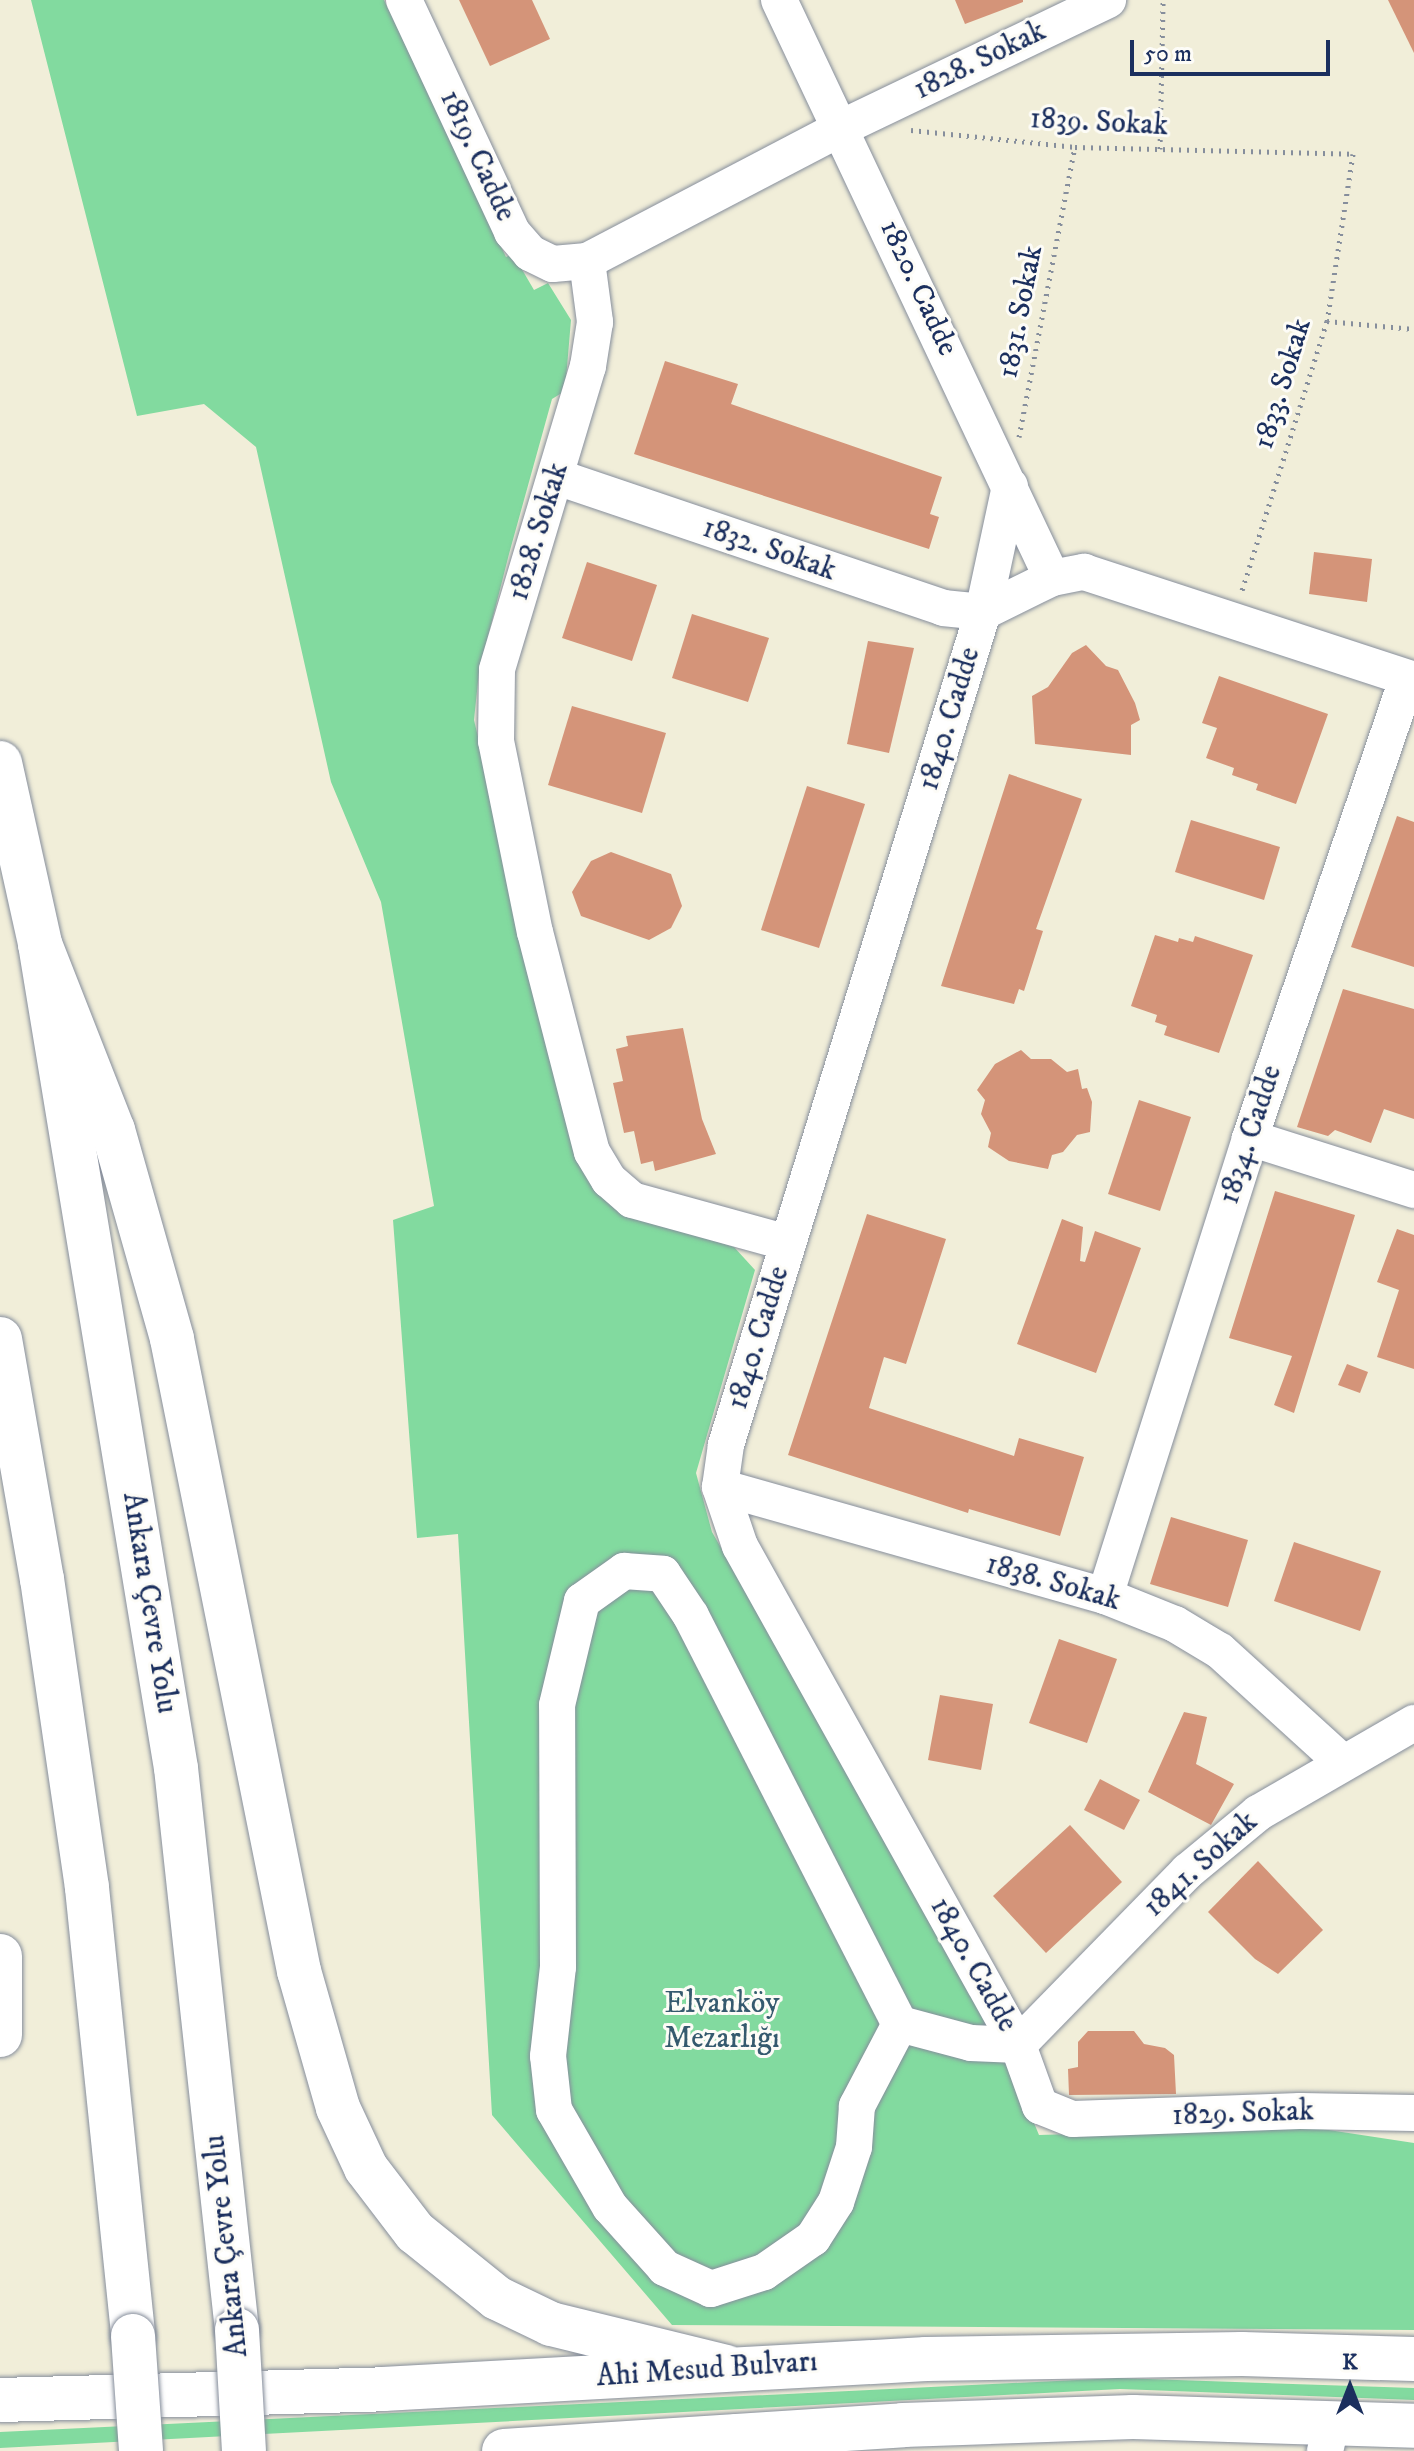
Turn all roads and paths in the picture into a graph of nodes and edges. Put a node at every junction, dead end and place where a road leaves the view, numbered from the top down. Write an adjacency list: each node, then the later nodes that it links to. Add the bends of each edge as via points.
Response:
1 (404, 0): 10 (street, 1819. Cadde, via 512,232 530,253 553,264)
2 (779, 0): 5 (street, 1820. Cadde)
3 (1108, 0): 5 (street, 1828. Sokak)
4 (1163, 0): 8 (path)
5 (843, 127): 10 (street, 1828. Sokak); 14 (street, 1820. Cadde)
6 (898, 129): 7 (path, 1839. Sokak)
7 (1075, 147): 8 (path, 1839. Sokak); 14 (path, 1831. Sokak)
8 (1160, 149): 9 (path, 1839. Sokak)
9 (1353, 154): 11 (path, 1833. Sokak)
10 (587, 261): 13 (street, 1828. Sokak, via 595,322)
11 (1327, 321): 12 (path); 17 (path, 1833. Sokak)
12 (1414, 329)
13 (557, 477): 16 (street, 1832. Sokak, via 909,599); 23 (street, 1828. Sokak, via 497,670 494,706 535,932 592,1152 609,1180 632,1200)
14 (1010, 486): 15 (street, 1820. Cadde); 16 (street, 1840. Cadde)
15 (1052, 578): 16 (street); 17 (street, via 1084,572)
16 (983, 612): 23 (street, 1840. Cadde)
17 (1232, 621): 18 (street)
18 (1410, 679): 21 (street, 1834. Cadde)
19 (0, 763): 20 (main road, Ankara Çevre Yolu)
20 (40, 944): 36 (main road, via 113,1130 164,1310 302,1984 338,2108 366,2168 415,2232 497,2298 551,2324); 42 (main road, Ankara Çevre Yolu, bridge, via 176,1768 237,2330)
21 (1250, 1138): 22 (street); 26 (street, 1834. Cadde)
22 (1414, 1190)
23 (788, 1243): 25 (street, 1840. Cadde, via 726,1445)
24 (0, 1339): 41 (main road, bridge, via 87,1888)
25 (720, 1487): 26 (street, 1838. Sokak); 32 (street, 1840. Cadde, via 740,1546)
26 (1105, 1596): 28 (street, 1838. Sokak, via 1175,1624 1220,1651)
27 (1414, 1723): 28 (street, 1841. Sokak)
28 (1342, 1762): 32 (street, 1841. Sokak, via 1258,1813 1188,1871)
29 (0, 1956): 31 (main road)
30 (900, 2024): 30 (street, via 691,1616 663,1574 624,1571 582,1601 557,1705 558,1967 548,2056 554,2110 610,2207 665,2268 711,2289 764,2272 813,2238 836,2202 854,2147 857,2106); 32 (street, via 971,2043)
31 (0, 2035)
32 (1018, 2045): 34 (street, 1840. Cadde, via 1040,2106)
33 (1414, 2113): 34 (street, 1829. Sokak, via 1300,2111)
34 (1073, 2119)
35 (1414, 2359): 36 (main road, Ahi Mesud Bulvarı, via 1065,2355)
36 (726, 2367): 37 (main road, Ahi Mesud Bulvarı, via 383,2389)
37 (0, 2400)
38 (1414, 2426): 40 (main road)
39 (737, 2436): 40 (main road, via 1133,2417); 43 (main road); 44 (main road)
40 (1329, 2437)
41 (141, 2451)
42 (244, 2451)
43 (504, 2451)
44 (691, 2451)

